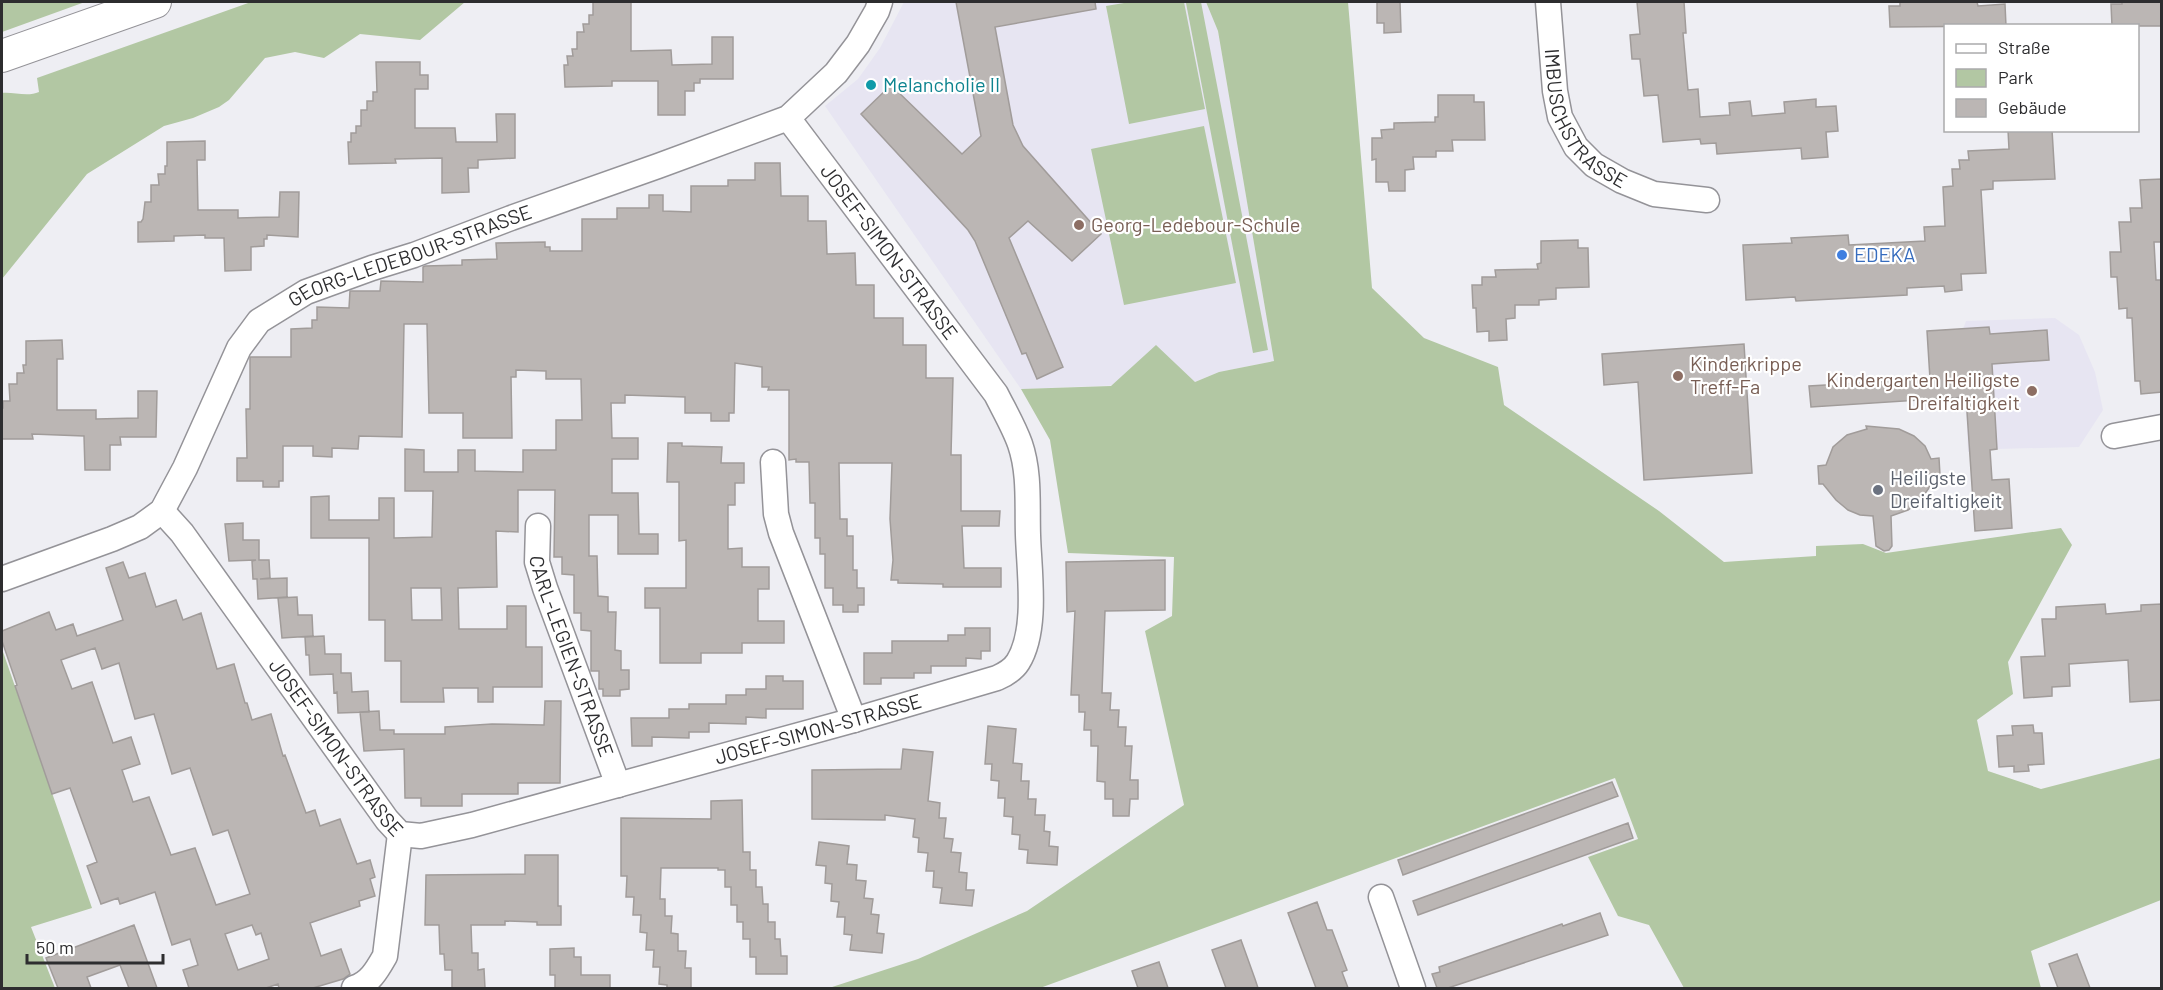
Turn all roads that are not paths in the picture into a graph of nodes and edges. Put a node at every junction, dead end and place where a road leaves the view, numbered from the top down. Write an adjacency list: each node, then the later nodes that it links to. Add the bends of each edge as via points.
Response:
1 (155, 2): 4 (main road)
2 (1548, 2): 6 (street, IMBUSCHSTRASSE, via 1555,92 1560,117 1576,147 1594,165 1654,194)
3 (872, 5): 5 (street, GEORG-LEDEBOUR-STRASSE, via 858,44 820,90)
4 (2, 56)
5 (788, 118): 10 (street, GEORG-LEDEBOUR-STRASSE, via 297,297 259,321 239,348); 13 (street, JOSEF-SIMON-STRASSE, via 996,394 1020,444 1026,473 1030,612 1019,661 1010,672 997,678)
6 (1707, 200)
7 (2162, 427): 8 (street)
8 (2114, 436)
9 (773, 462): 13 (street, via 781,533)
10 (162, 511): 12 (street, GEORG-LEDEBOUR-STRASSE, via 141,527); 15 (street, JOSEF-SIMON-STRASSE, via 182,533)
11 (538, 526): 14 (street, CARL-LEGIEN-STRASSE, via 537,562 545,588)
12 (2, 579)
13 (854, 720): 14 (street, JOSEF-SIMON-STRASSE)
14 (618, 785): 15 (street, JOSEF-SIMON-STRASSE, via 422,836)
15 (400, 834): 17 (street, via 385,956 376,973)
16 (1381, 897): 18 (street)
17 (354, 988)
18 (1413, 988)

